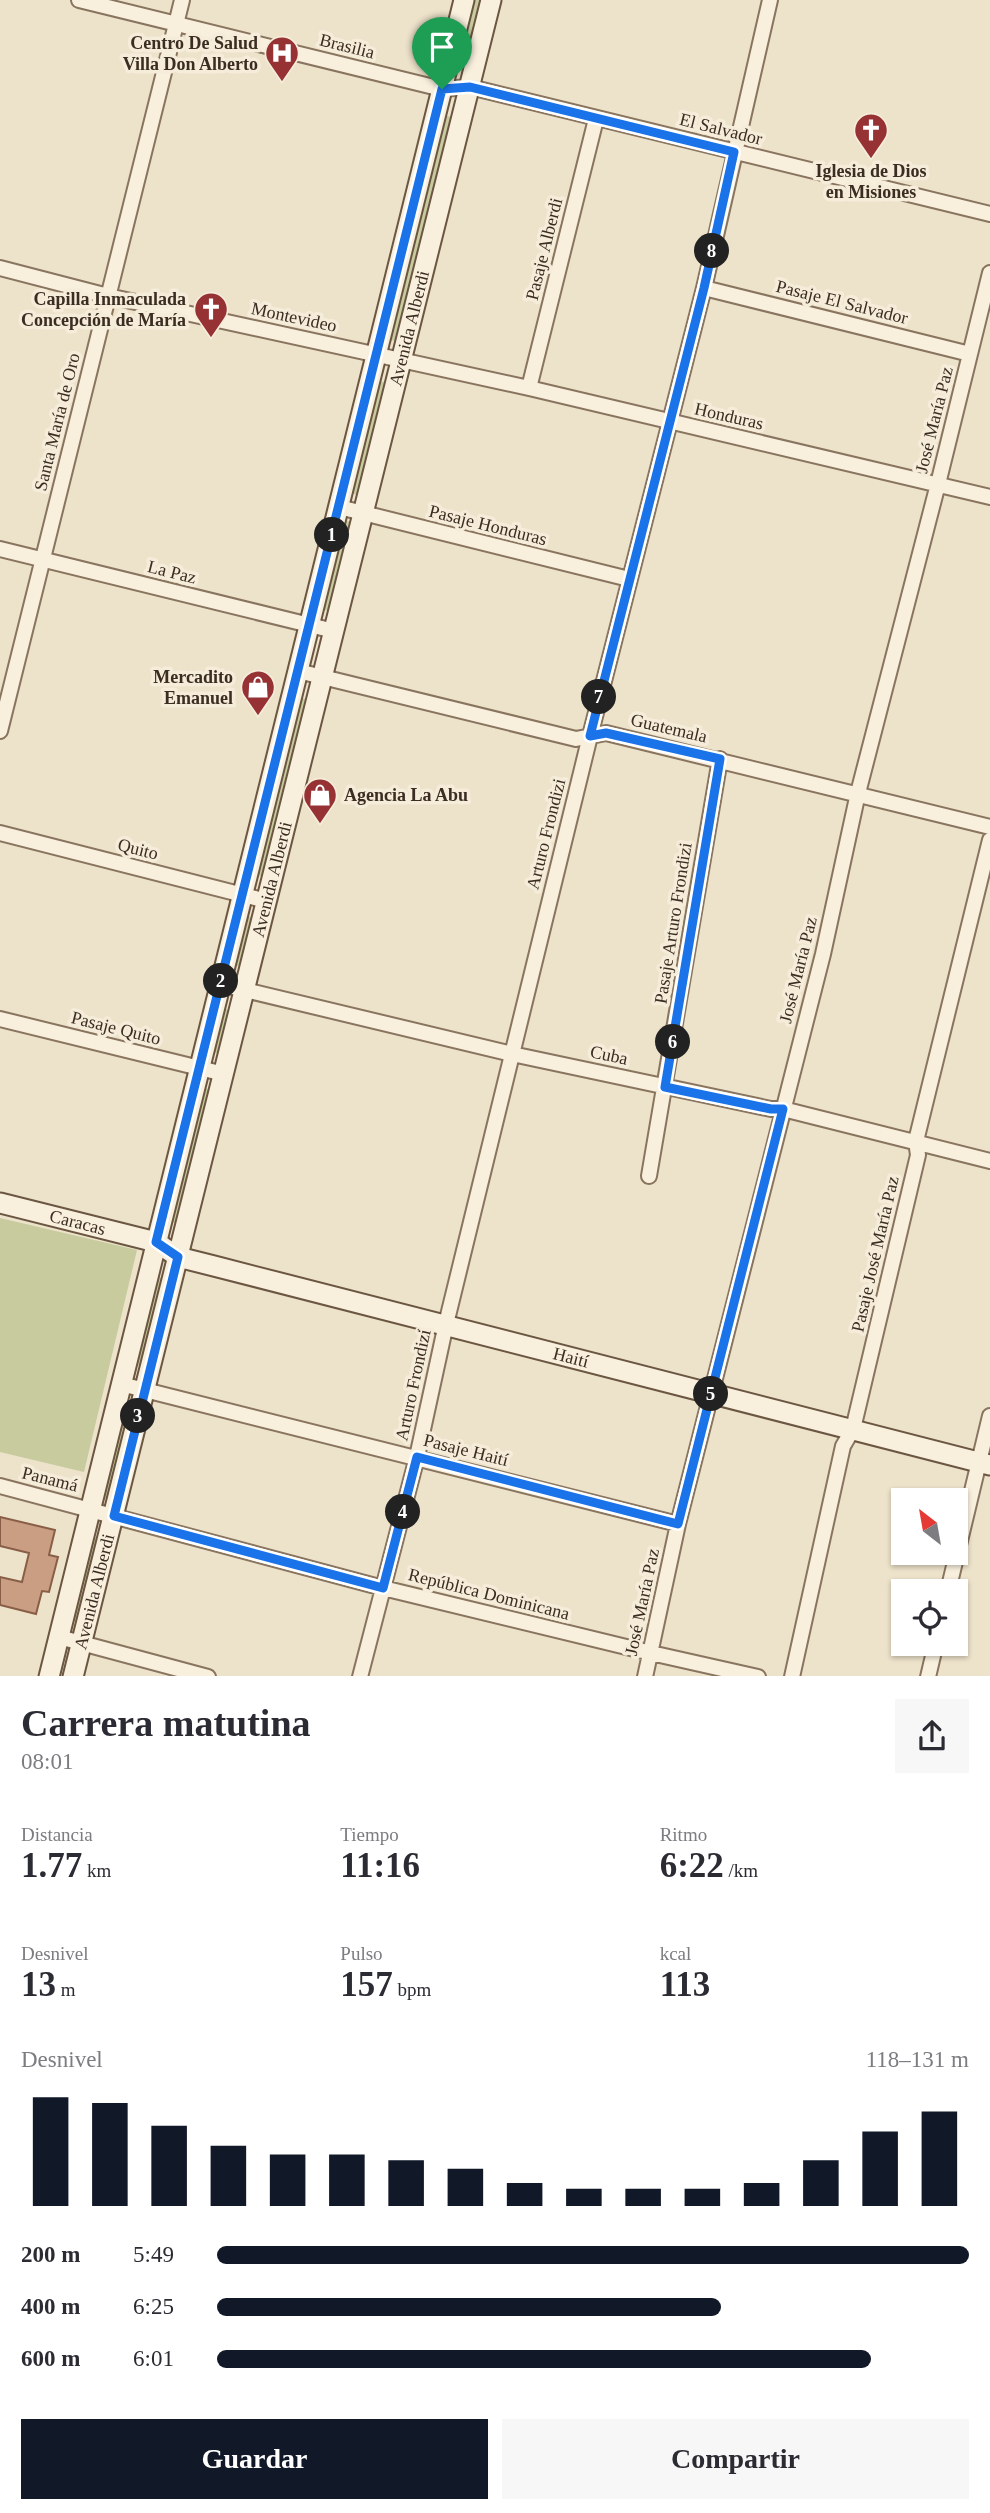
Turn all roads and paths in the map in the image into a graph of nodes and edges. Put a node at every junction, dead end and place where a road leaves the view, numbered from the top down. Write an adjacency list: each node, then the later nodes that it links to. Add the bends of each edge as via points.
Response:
1 (79, 0): 6 (street, Brasilia)
2 (182, 0): 6 (street, Santa María de Oro)
3 (464, 0): 8 (main road, Avenida Alberdi)
4 (491, 0): 7 (main road, Avenida Alberdi)
5 (770, 0): 10 (street, Arturo Frondizi)
6 (176, 24): 8 (street, Brasilia); 15 (street, Santa María de Oro)
7 (470, 87): 8 (street, El Salvador); 9 (street, El Salvador); 18 (main road, Avenida Alberdi)
8 (442, 89): 17 (main road, Avenida Alberdi)
9 (596, 119): 10 (street, El Salvador); 19 (street, Pasaje Alberdi)
10 (734, 152): 11 (street, El Salvador); 14 (street, Arturo Frondizi)
11 (990, 214)
12 (0, 268): 15 (street, Montevideo)
13 (990, 273): 16 (street, José María Paz)
14 (704, 288): 16 (street, Pasaje El Salvador); 20 (street, Arturo Frondizi)
15 (108, 296): 17 (street, Montevideo); 26 (street, Santa María de Oro)
16 (970, 354): 21 (street, José María Paz)
17 (376, 355): 18 (street, Honduras); 23 (main road, Avenida Alberdi)
18 (401, 361): 19 (street, Honduras); 24 (main road, Avenida Alberdi)
19 (529, 388): 20 (street, Honduras)
20 (670, 422): 21 (street, Honduras); 27 (street, Arturo Frondizi)
21 (939, 484): 22 (street, Honduras); 35 (street, José María Paz)
22 (990, 497)
23 (339, 506): 24 (street, Pasaje Honduras); 28 (main road, Avenida Alberdi)
24 (363, 513): 27 (street, Pasaje Honduras); 29 (main road, Avenida Alberdi)
25 (0, 549): 26 (street, La Paz)
26 (43, 560): 28 (street, La Paz); 32 (street, Santa María de Oro)
27 (629, 579): 33 (street, Arturo Frondizi)
28 (309, 625): 29 (street, La Paz); 30 (main road, Avenida Alberdi)
29 (334, 631): 31 (main road, Avenida Alberdi)
30 (298, 671): 31 (street, Guatemala); 39 (main road, Avenida Alberdi)
31 (323, 677): 33 (street, Guatemala, via 576,738); 40 (main road, Avenida Alberdi)
32 (0, 731)
33 (590, 736): 34 (street, Guatemala, via 606,733); 44 (street, Arturo Frondizi)
34 (720, 759): 35 (street, Guatemala); 47 (street, Pasaje Arturo Frondizi)
35 (858, 793): 36 (street, Guatemala); 48 (street, José María Paz)
36 (990, 827)
37 (0, 833): 39 (street, Quito)
38 (990, 840): 49 (street, Pasaje José María Paz)
39 (242, 895): 40 (street, Quito); 41 (main road, Avenida Alberdi)
40 (267, 901): 42 (main road, Avenida Alberdi)
41 (220, 984): 42 (street, Cuba); 45 (main road, Avenida Alberdi)
42 (244, 990): 44 (street, Cuba); 46 (main road, Avenida Alberdi)
43 (0, 1019): 45 (street, Pasaje Quito)
44 (512, 1054): 47 (street, Cuba); 55 (street, Arturo Frondizi)
45 (199, 1068): 46 (street, Pasaje Quito); 53 (main road, Avenida Alberdi)
46 (224, 1074): 54 (main road, Avenida Alberdi)
47 (665, 1087): 48 (street, Cuba); 51 (street, Pasaje Arturo Frondizi)
48 (783, 1109): 49 (street, Cuba); 58 (street, José María Paz)
49 (916, 1141): 50 (street, Cuba); 60 (street, Pasaje José María Paz, via 918,1155)
50 (990, 1161)
51 (649, 1176)
52 (0, 1203): 53 (main road, Caracas)
53 (156, 1242): 54 (main road, Haití); 56 (main road, Avenida Alberdi)
54 (178, 1257): 55 (main road, Haití); 57 (main road, Avenida Alberdi)
55 (446, 1324): 58 (main road, Haití); 61 (street, Arturo Frondizi)
56 (121, 1384): 57 (street, Pasaje Haití); 64 (main road, Avenida Alberdi)
57 (145, 1390): 61 (street, Pasaje Haití); 65 (main road, Avenida Alberdi)
58 (711, 1394): 60 (main road, Haití); 66 (street, José María Paz)
59 (990, 1416): 62 (street)
60 (853, 1429): 62 (main road, Haití); 79 (street, Pasaje José María Paz, via 843,1447)
61 (417, 1457): 66 (street, Pasaje Haití); 68 (street, Arturo Frondizi)
62 (984, 1463): 67 (street)
63 (0, 1486): 64 (street, Panamá)
64 (90, 1509): 65 (street, República Dominicana); 69 (main road, Avenida Alberdi)
65 (114, 1516): 68 (street, República Dominicana); 70 (main road, Avenida Alberdi)
66 (678, 1524): 71 (street, José María Paz)
67 (951, 1579)
68 (383, 1588): 71 (street, República Dominicana); 76 (street, Arturo Frondizi)
69 (58, 1637): 70 (street); 73 (main road, Avenida Alberdi)
70 (82, 1643): 74 (main road, Avenida Alberdi); 75 (street)
71 (651, 1653): 77 (street, José María Paz); 78 (street, República Dominicana)
72 (933, 1656): 80 (street)
73 (49, 1676)
74 (74, 1676)
75 (208, 1676)
76 (360, 1676)
77 (645, 1676)
78 (758, 1676)
79 (792, 1676)
80 (928, 1676)

